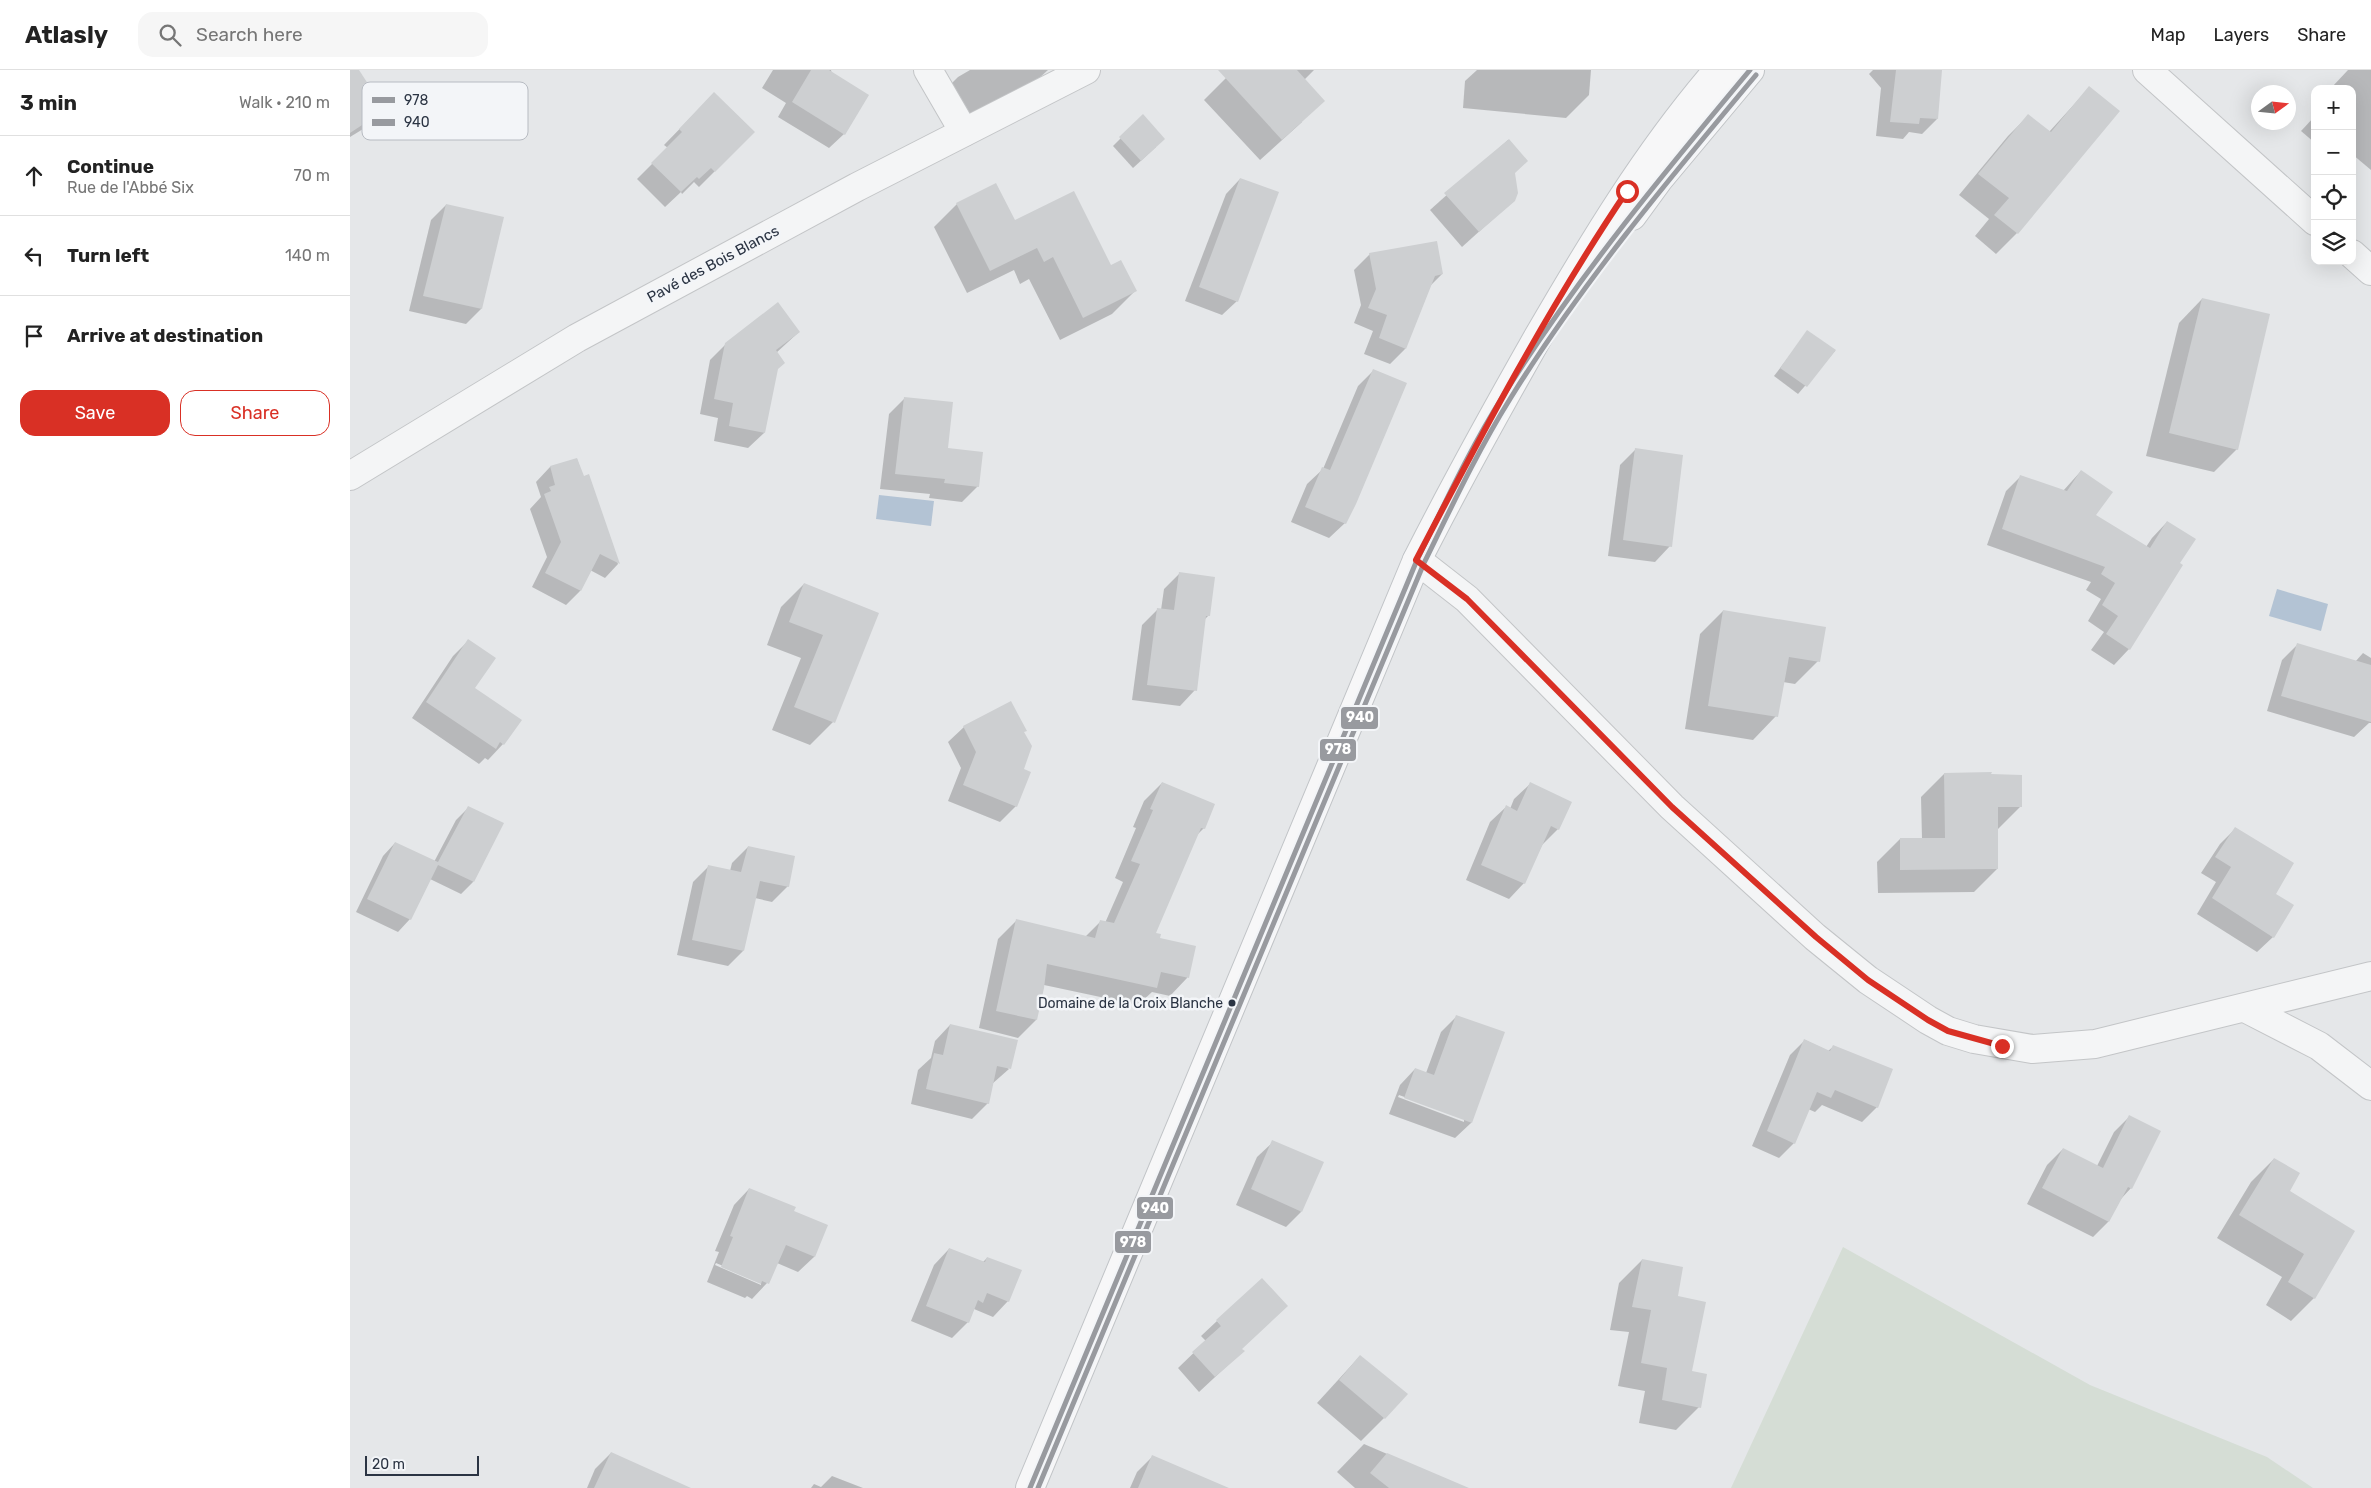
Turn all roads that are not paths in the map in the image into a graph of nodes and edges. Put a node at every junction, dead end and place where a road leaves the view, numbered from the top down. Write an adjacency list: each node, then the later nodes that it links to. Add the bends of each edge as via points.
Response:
1 (928, 70): 6 (street)
2 (1086, 70): 6 (street, Pavé des Bois Blancs)
3 (1718, 70): 10 (main road, via 1660,143 1592,243)
4 (1750, 70): 10 (main road, via 1659,180)
5 (2147, 70): 7 (street)
6 (964, 132): 11 (street, Pavé des Bois Blancs, via 577,338)
7 (2311, 216)
8 (2356, 258): 9 (street)
9 (2371, 271)
10 (1517, 375): 12 (main road)
11 (350, 476)
12 (1416, 560): 14 (street, via 1467,599 1672,807 1809,931 1868,980 1948,1031 2032,1049 2095,1044); 16 (main road)
13 (2371, 976): 14 (street)
14 (2245, 1008): 15 (street, via 2319,1046)
15 (2371, 1086)
16 (1030, 1488)

